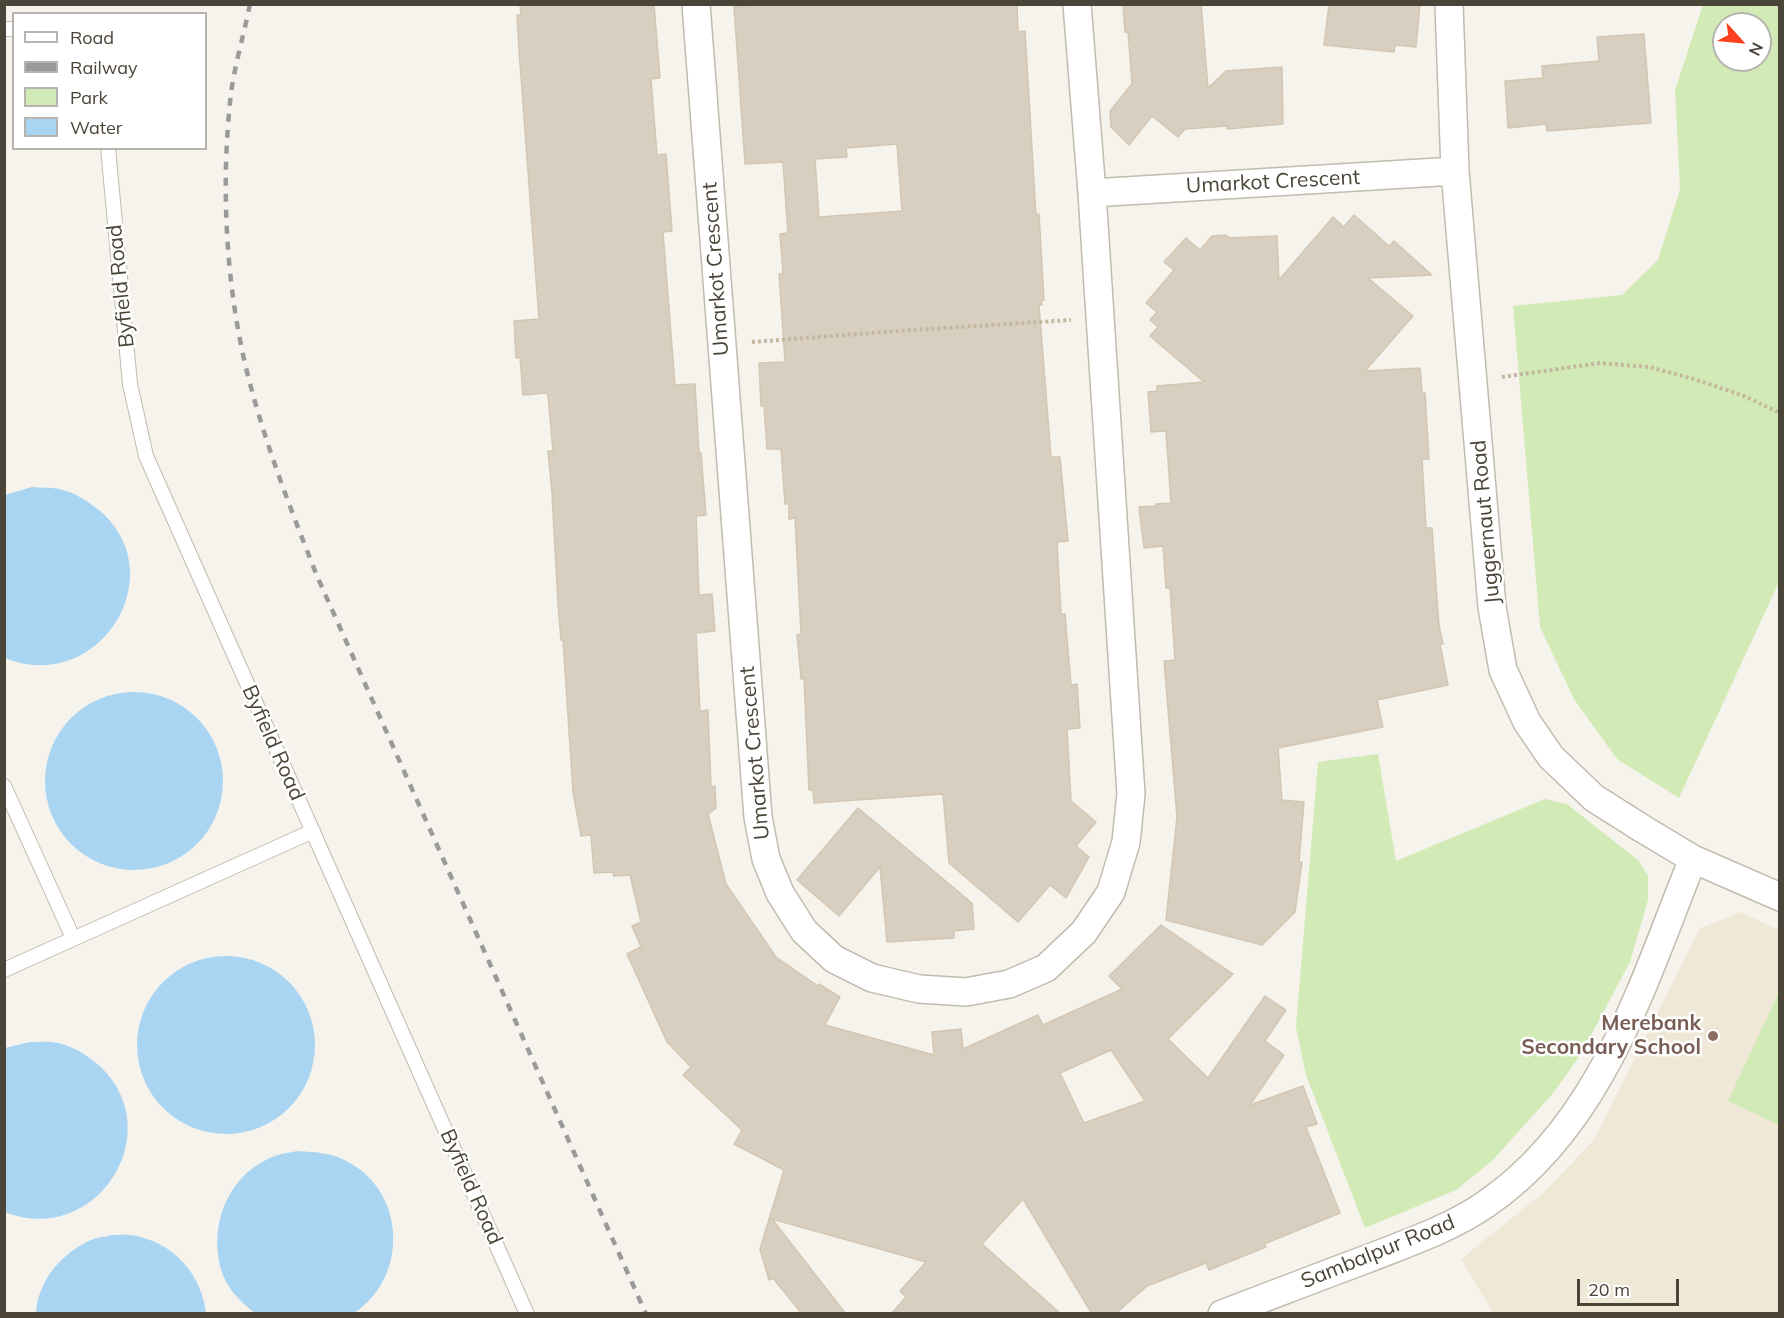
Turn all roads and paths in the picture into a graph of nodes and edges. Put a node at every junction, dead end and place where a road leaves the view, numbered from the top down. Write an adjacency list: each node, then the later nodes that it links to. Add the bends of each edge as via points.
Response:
1 (696, 4): 8 (street, Umarkot Crescent)
2 (1077, 4): 6 (street, Umarkot Crescent)
3 (1449, 4): 5 (street, Juggernaut Road)
4 (108, 150): 12 (lane, Byfield Road, via 130,384 146,456)
5 (1455, 171): 6 (street, Umarkot Crescent); 9 (street, Juggernaut Road)
6 (1092, 193): 7 (street, Umarkot Crescent)
7 (1100, 319): 8 (path); 8 (street, Umarkot Crescent, via 1131,794 1126,842 1111,892 1084,932 1046,968 1009,984 966,992 920,989 872,978 834,959 804,931 780,893 766,859 758,817)
8 (722, 345)
9 (1474, 381): 10 (path, via 1600,363 1649,367 1744,396); 13 (street, Juggernaut Road, via 1492,607 1503,670 1527,722 1551,757 1594,798)
10 (1779, 413)
11 (4, 786): 15 (lane)
12 (313, 831): 15 (lane); 17 (lane, Byfield Road)
13 (1693, 859): 14 (street, Juggernaut Road); 18 (street, Sambalpur Road, via 1622,1033 1594,1087 1561,1135 1526,1172 1486,1204 1436,1232)
14 (1779, 897)
15 (73, 938): 16 (lane)
16 (4, 970)
17 (527, 1314)
18 (1222, 1314)

